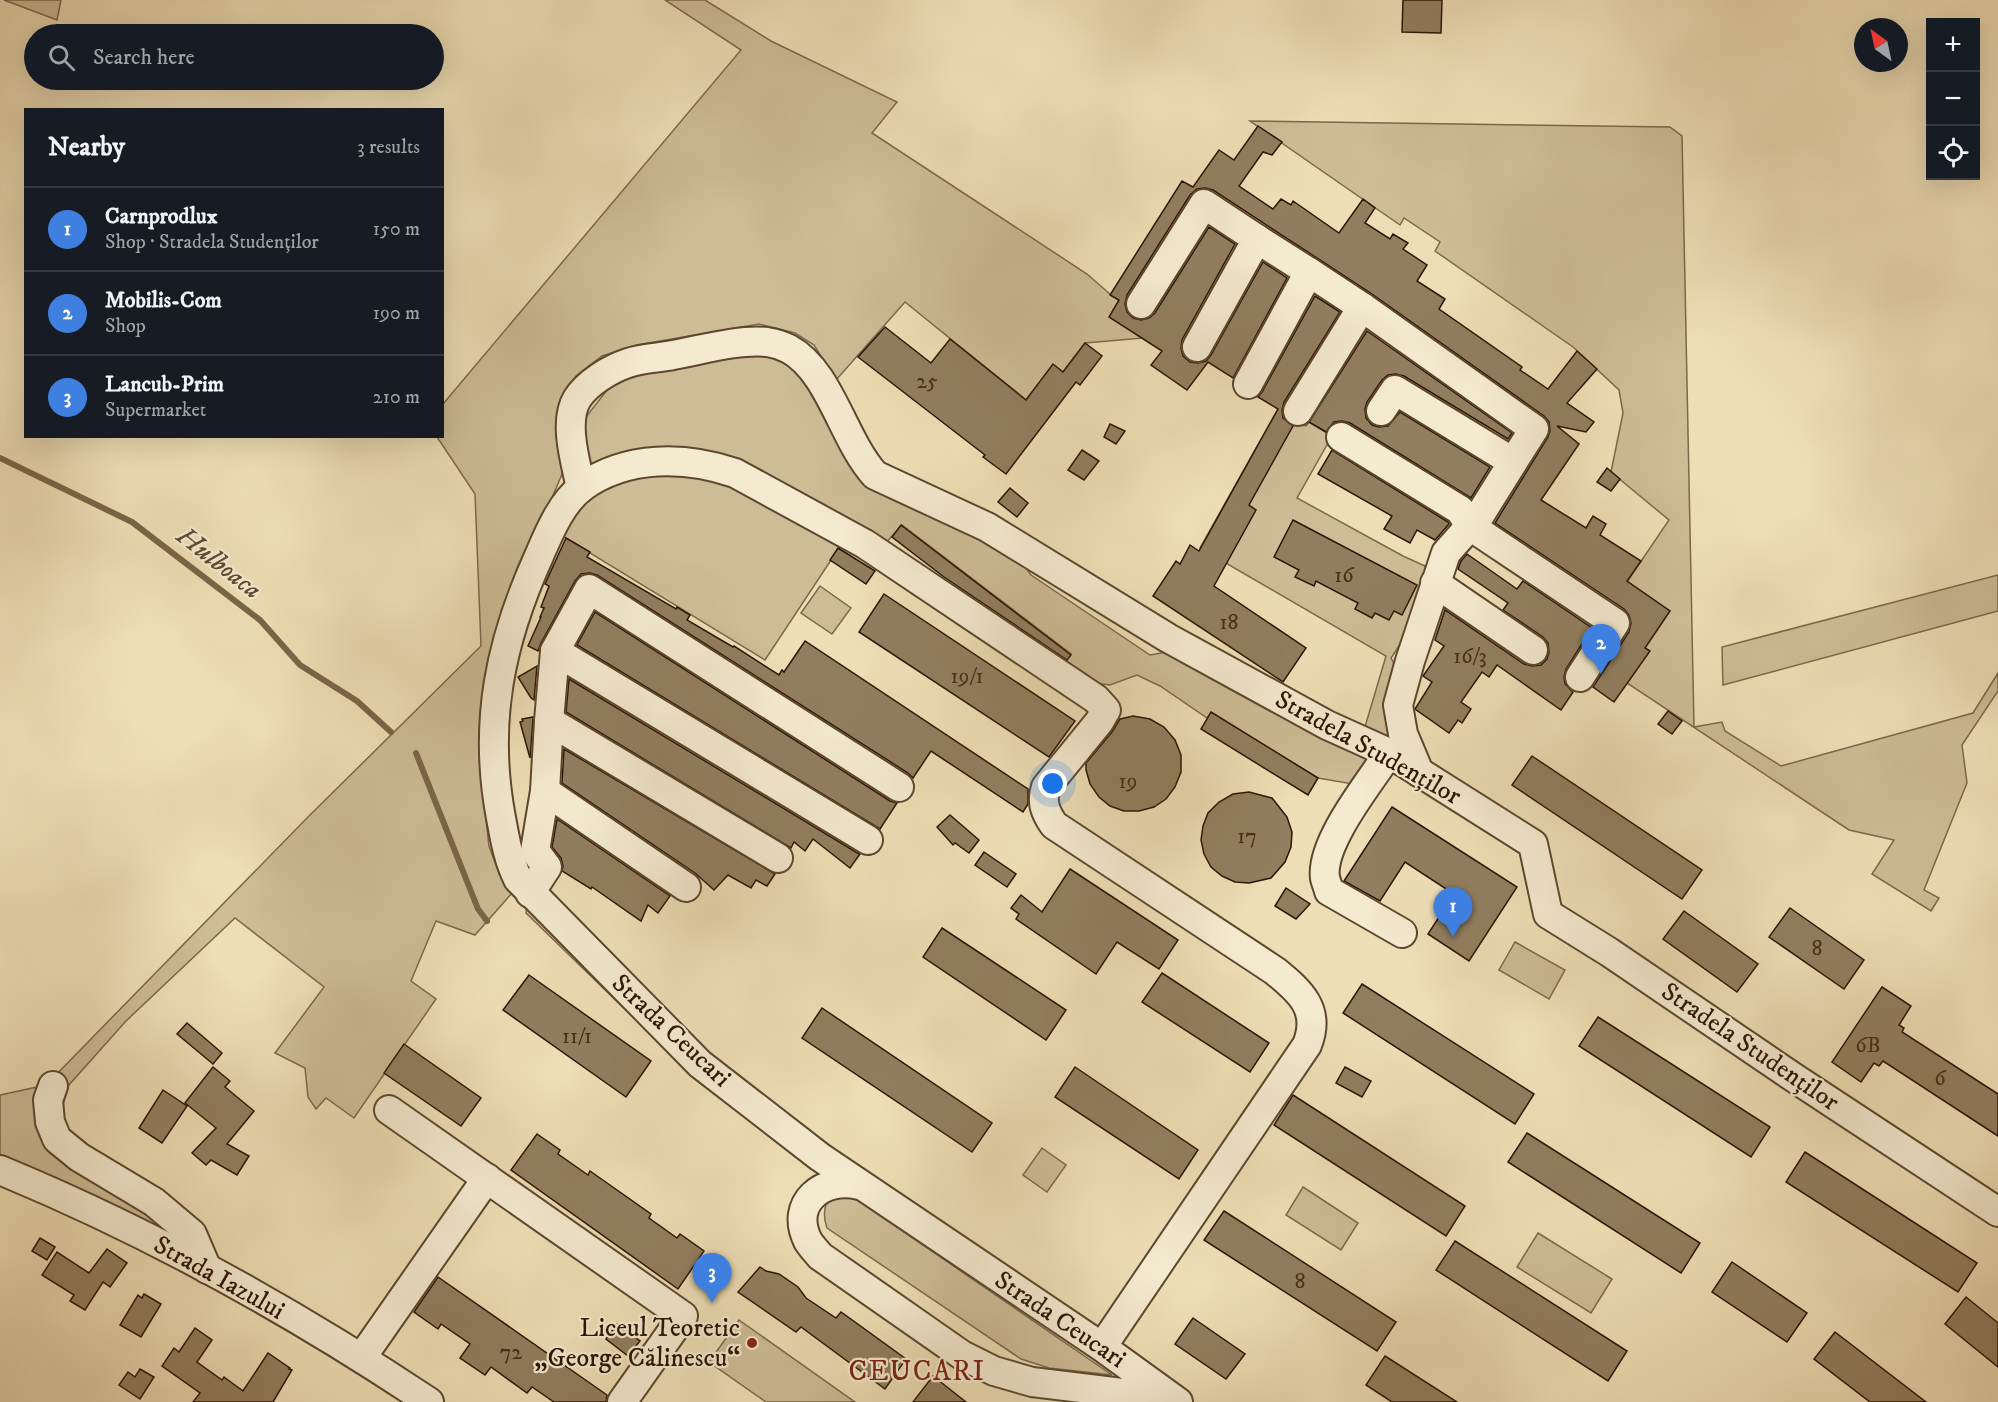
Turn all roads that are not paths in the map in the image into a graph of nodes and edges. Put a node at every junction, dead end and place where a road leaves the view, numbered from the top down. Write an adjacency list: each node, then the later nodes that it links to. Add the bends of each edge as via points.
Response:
1 (1257, 238): 2 (street); 3 (street, via 1204,204); 5 (street)
2 (1310, 272): 4 (street); 6 (street)
3 (1141, 304)
4 (1362, 307): 7 (street); 10 (street, via 1534,429)
5 (1197, 347)
6 (1248, 384)
7 (1298, 411)
8 (1381, 411): 10 (street, via 1395,390)
9 (1341, 437): 12 (street, via 1460,510)
10 (1513, 462): 12 (street)
11 (581, 488): 18 (street, Stradela Studenților, via 570,417 576,400 588,387 629,363 768,342 789,349 808,363 823,383 862,461 875,475 987,527 1168,638 1327,725); 25 (street, Strada Ceucari, via 550,531 534,568 504,654 496,690 493,723 498,802 509,859); 34 (street, via 617,470 670,460 713,466 735,474 864,544 1096,699 1106,710 1046,787 1046,813 1054,825 1275,971 1306,1001 1313,1022 1307,1045)
12 (1470, 526): 13 (street, via 1446,553); 16 (street, via 1615,623)
13 (1436, 583): 14 (street); 19 (street, via 1398,705 1403,734)
14 (1533, 650)
15 (555, 651): 17 (street); 20 (street, via 589,589); 22 (street)
16 (1580, 677)
17 (549, 721): 21 (street); 23 (street)
18 (1389, 753): 19 (street, Stradela Studenților); 26 (street, via 1335,837 1325,876 1329,891)
19 (1419, 772): 32 (street, Stradela Studenților, via 1533,844 1548,914)
20 (899, 787)
21 (545, 791): 24 (street); 25 (street, via 535,851 547,867)
22 (868, 840)
23 (778, 858)
24 (686, 887)
25 (530, 893): 31 (street, Strada Ceucari, via 700,1064)
26 (1402, 933)
27 (53, 1086): 33 (street, via 48,1100 57,1139 79,1157 154,1202 192,1234)
28 (389, 1110): 30 (street)
29 (0, 1170): 33 (street, Strada Iazului, via 99,1214)
30 (487, 1178): 35 (street); 38 (street, via 683,1316)
31 (859, 1185): 34 (street, Strada Ceucari); 36 (street, via 838,1182 818,1190 808,1200 803,1212 808,1241 820,1256 962,1355 994,1371 1032,1382)
32 (1998, 1212)
33 (207, 1269): 35 (street, Strada Iazului)
34 (1102, 1347): 36 (street, Strada Ceucari)
35 (362, 1357): 37 (street, Strada Iazului)
36 (1177, 1401)
37 (429, 1402)
38 (622, 1402)

